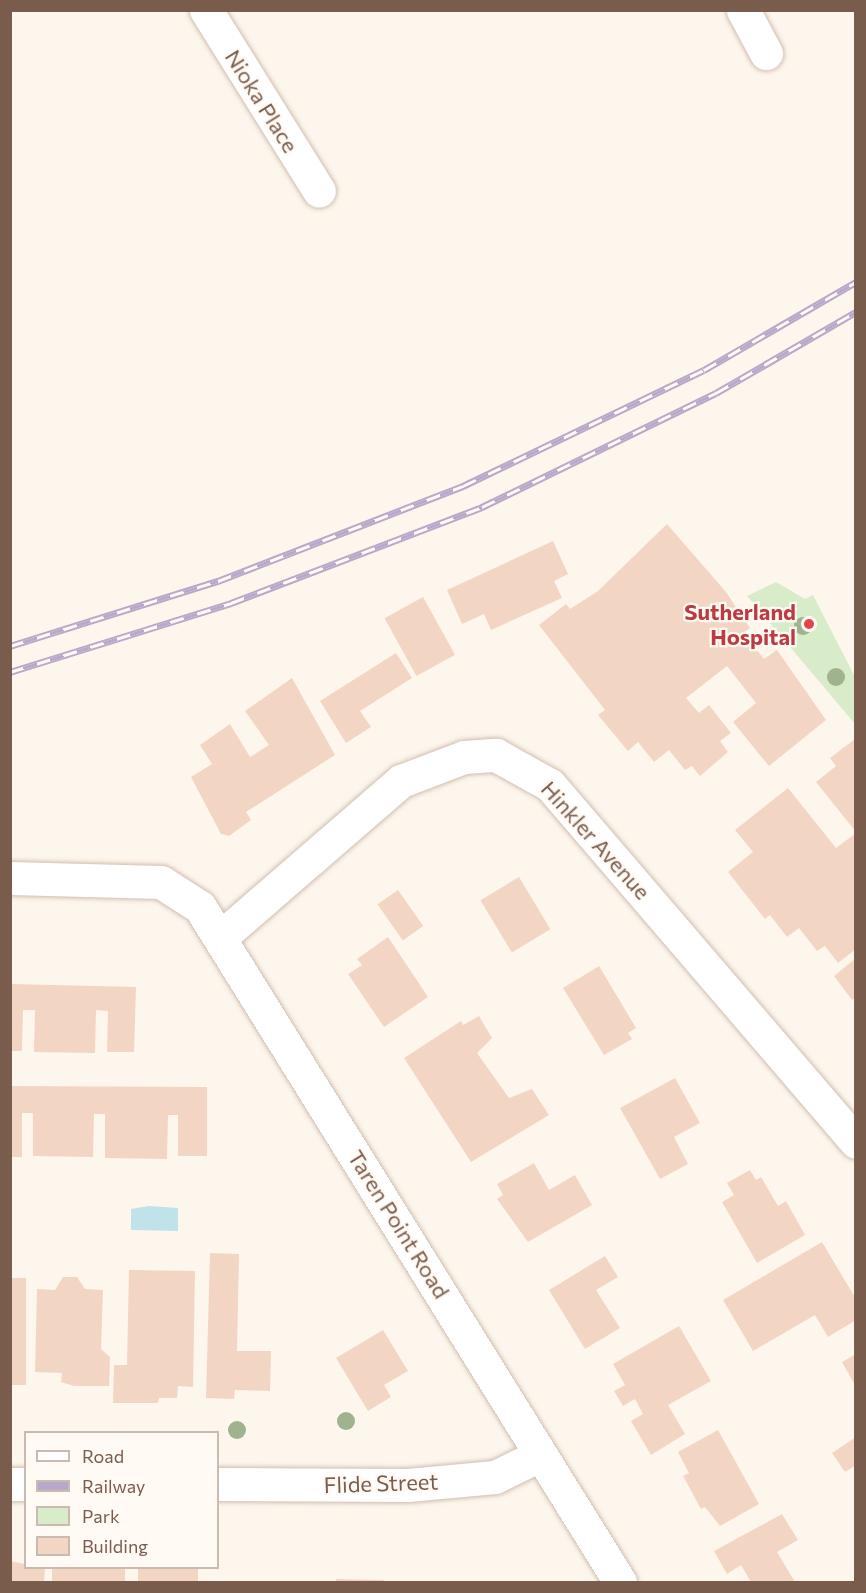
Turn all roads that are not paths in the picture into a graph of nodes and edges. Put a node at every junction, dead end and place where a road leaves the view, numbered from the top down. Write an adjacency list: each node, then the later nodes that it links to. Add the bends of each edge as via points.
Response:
1 (206, 10): 4 (street, Nioka Place)
2 (743, 10): 3 (street)
3 (766, 52)
4 (319, 191)
5 (10, 878): 6 (street, Taren Point Road, via 161,882 200,907)
6 (222, 936): 7 (street, Hinkler Avenue, via 400,782 464,757 496,755 550,785); 8 (street, Taren Point Road)
7 (855, 1142)
8 (540, 1455): 9 (street, Flide Street, via 495,1476 408,1485); 10 (street, Taren Point Road)
9 (219, 1484)
10 (620, 1582)

